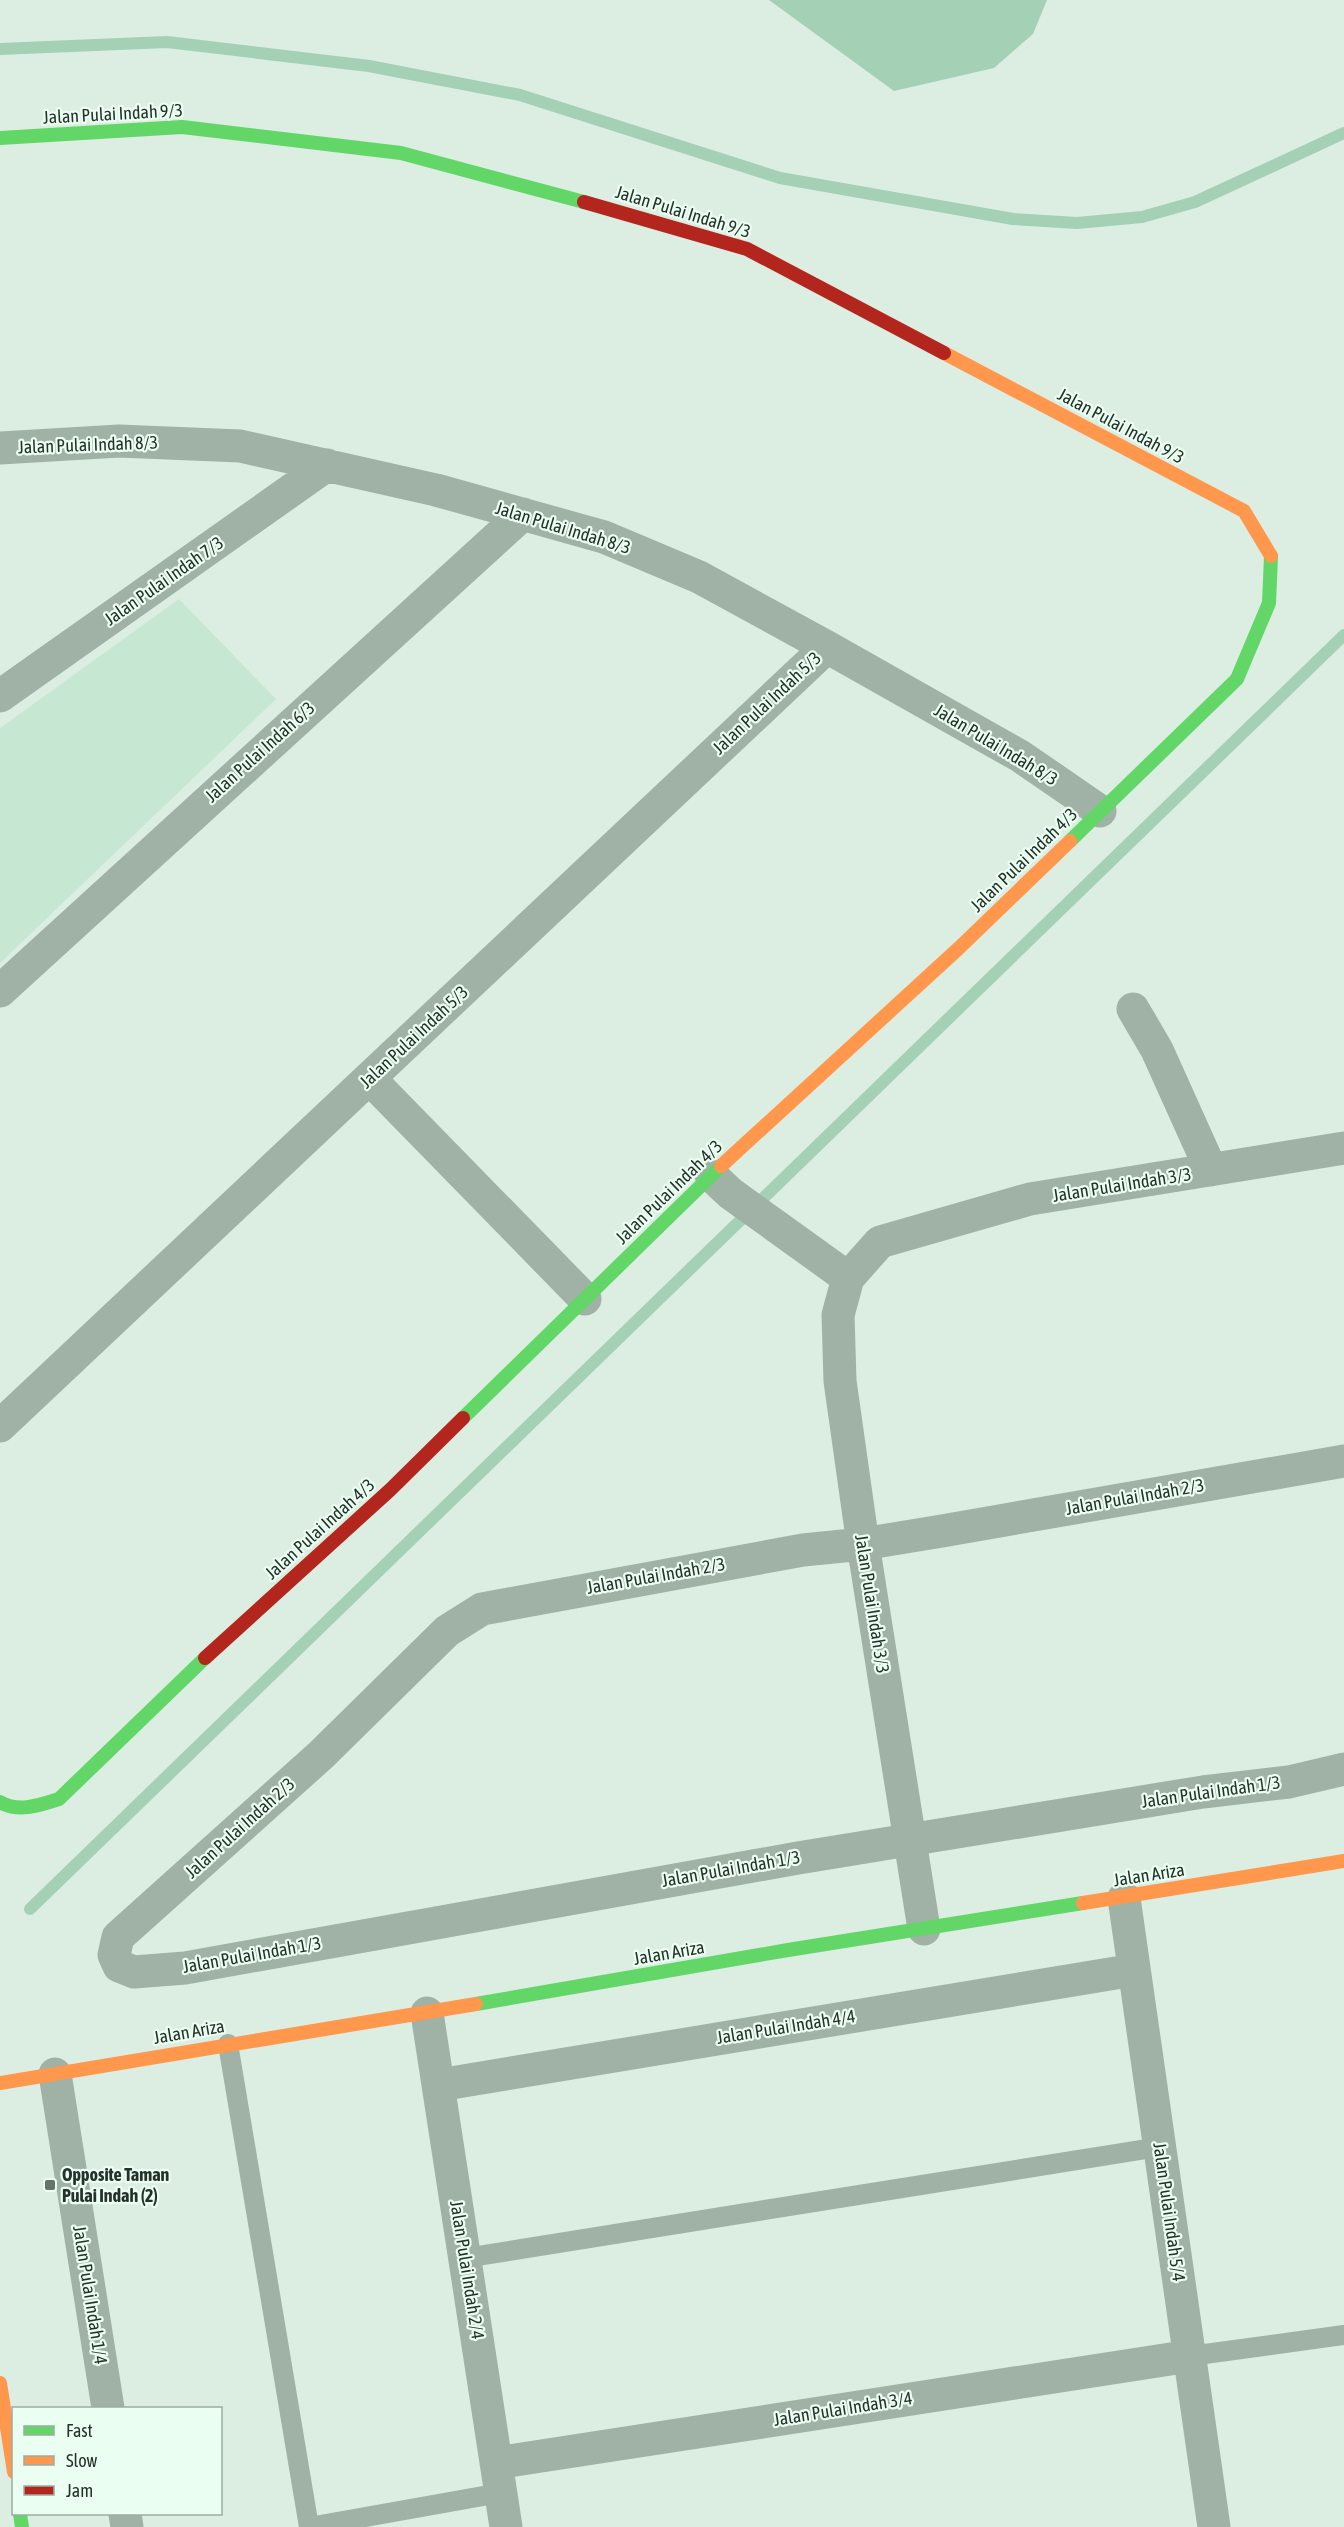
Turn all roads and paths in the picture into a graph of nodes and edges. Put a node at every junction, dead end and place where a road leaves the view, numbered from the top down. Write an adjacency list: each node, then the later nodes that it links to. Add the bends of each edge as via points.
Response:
1 (0, 138): 5 (street, Jalan Pulai Indah 9/3, via 182,127 401,153 747,249 1244,511)
2 (0, 448): 3 (street, Jalan Pulai Indah 8/3, via 119,441 240,446)
3 (327, 465): 4 (street, Jalan Pulai Indah 8/3); 7 (street, Jalan Pulai Indah 7/3)
4 (523, 514): 6 (street, Jalan Pulai Indah 8/3, via 604,537 699,577); 9 (street, Jalan Pulai Indah 6/3)
5 (1272, 559): 8 (street, Jalan Pulai Indah 4/3, via 1269,603 1238,679)
6 (827, 647): 8 (street, Jalan Pulai Indah 8/3, via 1020,756); 11 (street, Jalan Pulai Indah 5/3)
7 (0, 696)
8 (1100, 811): 14 (street, Jalan Pulai Indah 4/3)
9 (0, 991)
10 (1132, 1009): 13 (street, via 1157,1050)
11 (370, 1079): 16 (street); 17 (street, Jalan Pulai Indah 5/3)
12 (1344, 1148): 13 (street, Jalan Pulai Indah 3/3)
13 (1210, 1170): 15 (street, Jalan Pulai Indah 3/3, via 1030,1199 880,1242)
14 (716, 1179): 15 (street); 16 (street, Jalan Pulai Indah 4/3)
15 (848, 1278): 19 (street, Jalan Pulai Indah 3/3, via 838,1315 840,1381)
16 (585, 1299): 21 (street, Jalan Pulai Indah 4/3, via 390,1490 174,1686 59,1799 30,1808)
17 (0, 1426)
18 (1344, 1461): 19 (street, Jalan Pulai Indah 2/3)
19 (863, 1544): 22 (street, Jalan Pulai Indah 3/3); 26 (street, Jalan Pulai Indah 2/3, via 803,1550 482,1609 447,1631 321,1755 118,1937 114,1955)
20 (1344, 1769): 22 (street, Jalan Pulai Indah 1/3, via 1289,1782)
21 (0, 1802)
22 (910, 1839): 25 (street, Jalan Pulai Indah 3/3); 26 (street, Jalan Pulai Indah 1/3, via 184,1968 134,1972)
23 (1344, 1861): 24 (street, Jalan Ariza)
24 (1124, 1898): 25 (street, Jalan Ariza); 27 (street, Jalan Pulai Indah 5/4)
25 (924, 1929): 28 (street, Jalan Ariza)
26 (119, 1966)
27 (1134, 1970): 32 (street, Jalan Pulai Indah 4/4); 33 (street, Jalan Pulai Indah 5/4)
28 (427, 2013): 29 (street, Jalan Ariza); 32 (street, Jalan Pulai Indah 2/4)
29 (228, 2044): 30 (street, Jalan Ariza); 41 (lane)
30 (55, 2074): 31 (street, Jalan Ariza); 38 (street, Jalan Pulai Indah 1/4)
31 (0, 2083)
32 (439, 2085): 34 (street, Jalan Pulai Indah 2/4)
33 (1160, 2147): 34 (lane); 36 (street, Jalan Pulai Indah 5/4)
34 (465, 2258): 40 (street, Jalan Pulai Indah 2/4)
35 (1344, 2335): 36 (lane)
36 (1190, 2356): 40 (street, Jalan Pulai Indah 3/4); 43 (street, Jalan Pulai Indah 5/4)
37 (0, 2383): 39 (street)
38 (108, 2407)
39 (12, 2459)
40 (498, 2478): 41 (lane); 42 (street, Jalan Pulai Indah 2/4)
41 (309, 2527)
42 (506, 2527)
43 (1214, 2527)

